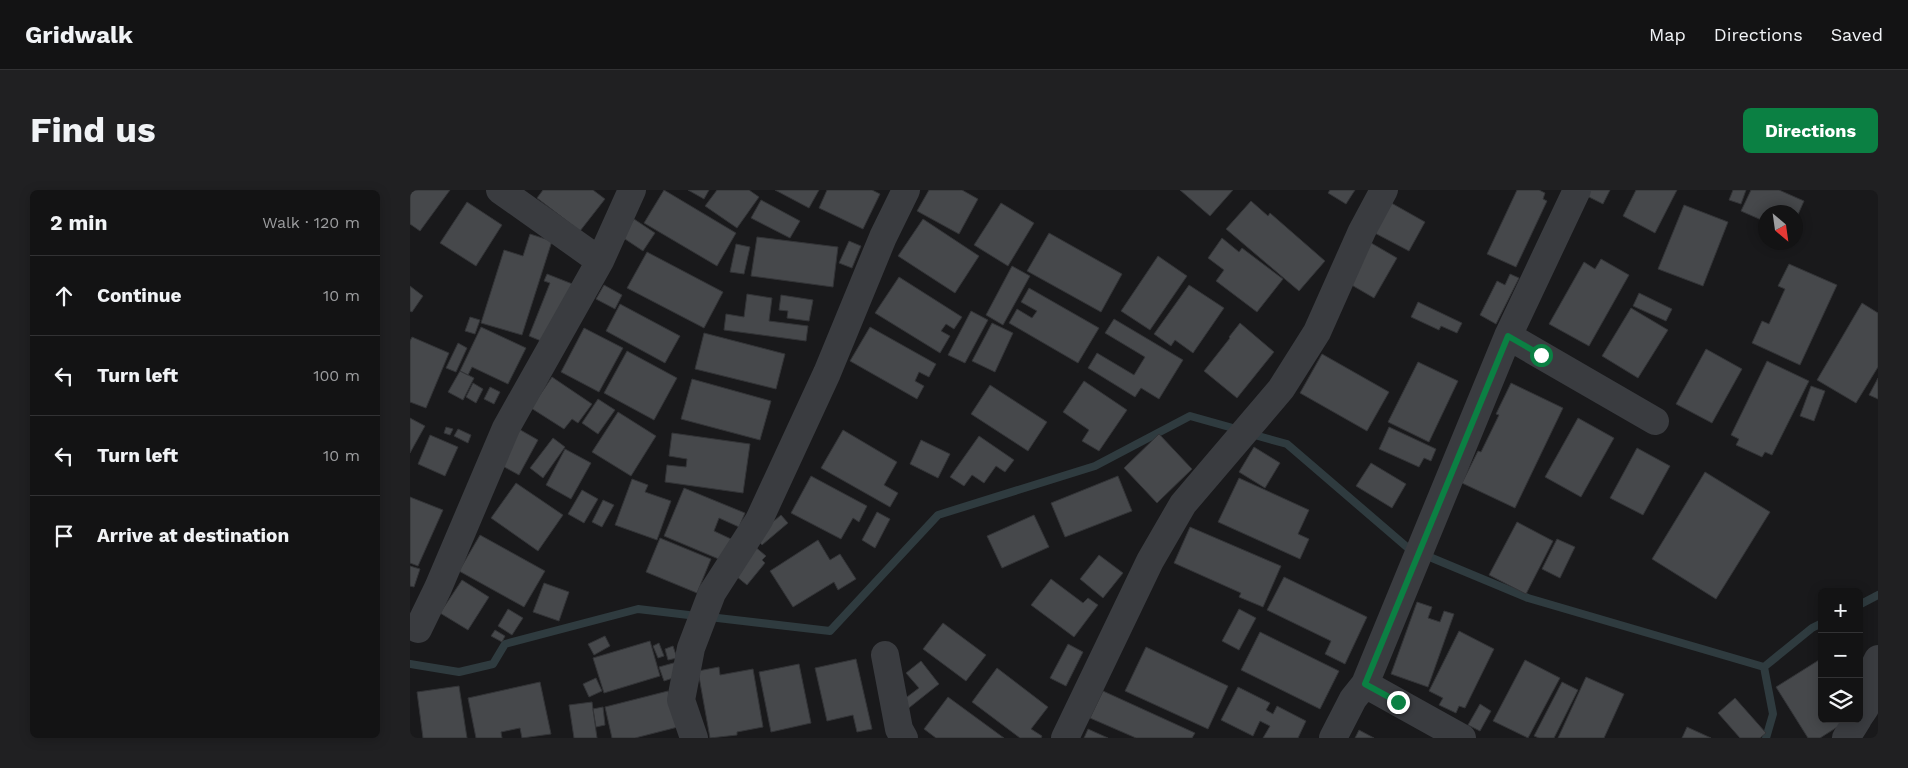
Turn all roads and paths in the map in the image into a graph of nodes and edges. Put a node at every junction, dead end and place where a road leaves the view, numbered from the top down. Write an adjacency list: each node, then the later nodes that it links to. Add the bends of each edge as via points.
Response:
1 (500, 190): 6 (street)
2 (632, 190): 6 (street)
3 (906, 190): 15 (street, via 759,520 712,593 691,648 681,700)
4 (1384, 190): 17 (street, via 1312,340 1280,389 1183,504 1150,561)
5 (1578, 190): 7 (street)
6 (600, 261): 9 (street, via 506,428)
7 (1508, 336): 8 (street); 12 (street)
8 (1655, 421)
9 (418, 629)
10 (885, 655): 16 (street, via 899,729)
11 (1878, 659): 13 (street)
12 (1365, 684): 18 (street, via 1353,699); 19 (street)
13 (1863, 711)
14 (1856, 723): 20 (street)
15 (694, 738)
16 (904, 738)
17 (1065, 738)
18 (1333, 738)
19 (1462, 738)
20 (1846, 738)

